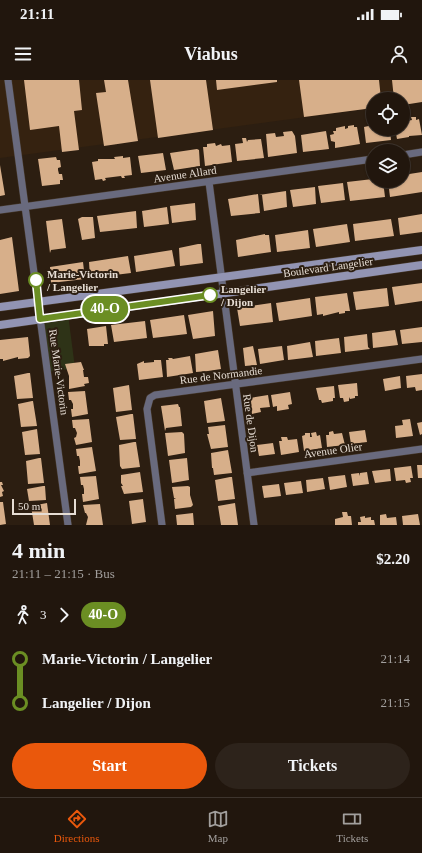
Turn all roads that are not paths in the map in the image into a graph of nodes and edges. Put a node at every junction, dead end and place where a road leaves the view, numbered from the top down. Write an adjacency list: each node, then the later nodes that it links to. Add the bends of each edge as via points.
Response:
1 (8, 80): 6 (street, Rue Marie-Victorin)
2 (422, 152): 3 (street)
3 (410, 154)
4 (366, 160): 5 (street, Avenue Allard)
5 (208, 182): 6 (street, Avenue Allard); 10 (street, Rue de Dijon)
6 (26, 206): 7 (street, Avenue Allard); 12 (street, Rue Marie-Victorin)
7 (0, 210)
8 (422, 250): 10 (main road, Boulevard Langelier)
9 (422, 265): 11 (main road, Boulevard Langelier)
10 (220, 277): 11 (street, Rue de Dijon); 12 (main road, Boulevard Langelier)
11 (222, 293): 14 (main road, Boulevard Langelier); 17 (street, Rue de Dijon)
12 (38, 302): 13 (main road, Boulevard Langelier); 14 (street, Rue Marie-Victorin)
13 (0, 308)
14 (40, 319): 15 (main road, Boulevard Langelier); 20 (street, Rue Marie-Victorin)
15 (0, 325)
16 (422, 359): 17 (street, Rue de Normandie)
17 (234, 384): 19 (street, Rue de Dijon); 21 (street, Rue de Normandie, via 160,393 150,398 147,404)
18 (422, 449): 19 (street, Avenue Olier)
19 (247, 473): 22 (street, Rue de Dijon)
20 (68, 525)
21 (162, 525)
22 (254, 525)

